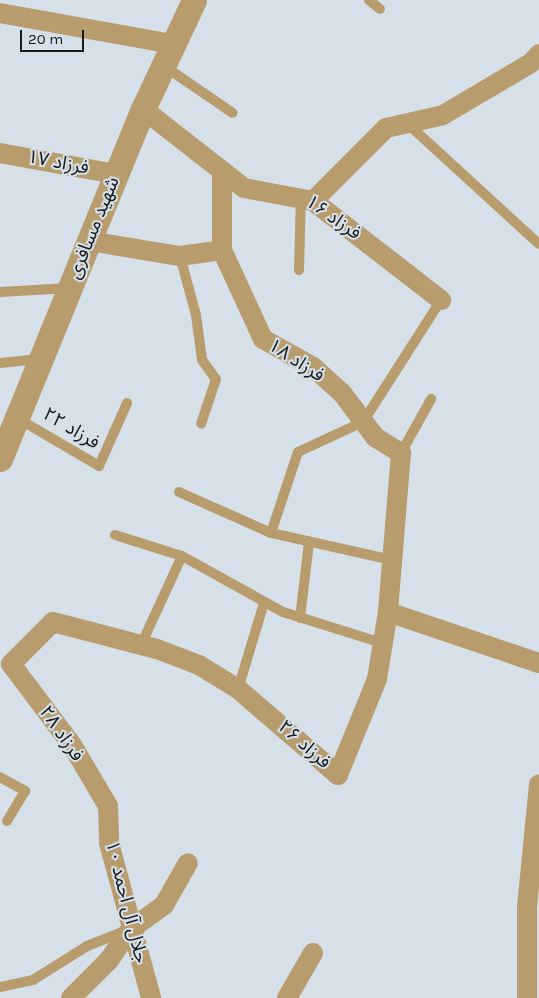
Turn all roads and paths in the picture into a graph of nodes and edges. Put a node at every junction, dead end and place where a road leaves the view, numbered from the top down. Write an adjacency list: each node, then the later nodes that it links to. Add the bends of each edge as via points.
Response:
1 (194, 0): 6 (street, شهید مسافری)
2 (369, 0): 3 (lane)
3 (380, 9)
4 (0, 13): 6 (street)
5 (539, 54): 9 (street, via 531,63 443,115)
6 (167, 55): 7 (street, شهید مسافری); 8 (lane)
7 (142, 109): 11 (street, فرزاد ۱۶); 12 (street, شهید مسافری)
8 (233, 113)
9 (409, 125): 13 (street, via 386,128); 15 (lane)
10 (0, 153): 12 (street, فرزاد ۱۷)
11 (222, 172): 13 (street, فرزاد ۱۶, via 244,188); 16 (street)
12 (116, 174): 14 (street, شهید مسافری)
13 (307, 198): 18 (lane); 21 (street, فرزاد ۱۶)
14 (89, 240): 17 (street); 19 (street, شهید مسافری)
15 (539, 244)
16 (222, 250): 17 (street); 27 (street, فرزاد ۱۸, via 263,339 312,367 342,393)
17 (180, 256): 28 (lane, via 196,315 202,360 216,379)
18 (298, 270)
19 (70, 288): 20 (lane); 22 (street, شهید مسافری)
20 (0, 292)
21 (441, 300): 27 (lane)
22 (41, 359): 23 (lane); 26 (street, شهید مسافری)
23 (0, 363)
24 (431, 399): 29 (lane)
25 (127, 404): 26 (lane, فرزاد ۲۲, via 99,466)
26 (17, 418): 30 (street, شهید مسافری)
27 (363, 422): 29 (street, فرزاد ۱۸, via 375,437); 32 (lane, via 298,452)
28 (201, 424)
29 (401, 453): 36 (street)
30 (0, 459)
31 (179, 492): 32 (lane)
32 (271, 533): 34 (lane)
33 (114, 534): 35 (lane)
34 (309, 542): 36 (lane); 39 (lane)
35 (182, 556): 37 (lane); 41 (lane)
36 (392, 560): 38 (street)
37 (264, 603): 39 (lane); 44 (lane)
38 (388, 612): 40 (street, فرزاد ۲۶); 43 (street)
39 (300, 618): 40 (lane)
40 (384, 644): 44 (street, فرزاد ۲۶, via 377,679 338,774)
41 (141, 645): 42 (street, فرزاد ۲۶, via 53,622); 44 (street, فرزاد ۲۶, via 199,665)
42 (5, 662): 47 (street, فرزاد ۲۸, via 72,745)
43 (539, 663)
44 (238, 689)
45 (0, 777): 48 (lane, via 25,791)
46 (539, 785): 56 (street, via 526,907)
47 (108, 806): 50 (street, جلال آل احمد ۱۰, via 109,843)
48 (7, 821)
49 (188, 862): 50 (street, via 164,905)
50 (131, 929): 52 (lane, via 87,946 33,980); 53 (street, via 109,960); 54 (street, جلال آل احمد ۱۰)
51 (312, 953): 55 (street)
52 (0, 987)
53 (71, 998)
54 (151, 998)
55 (287, 998)
56 (527, 998)

